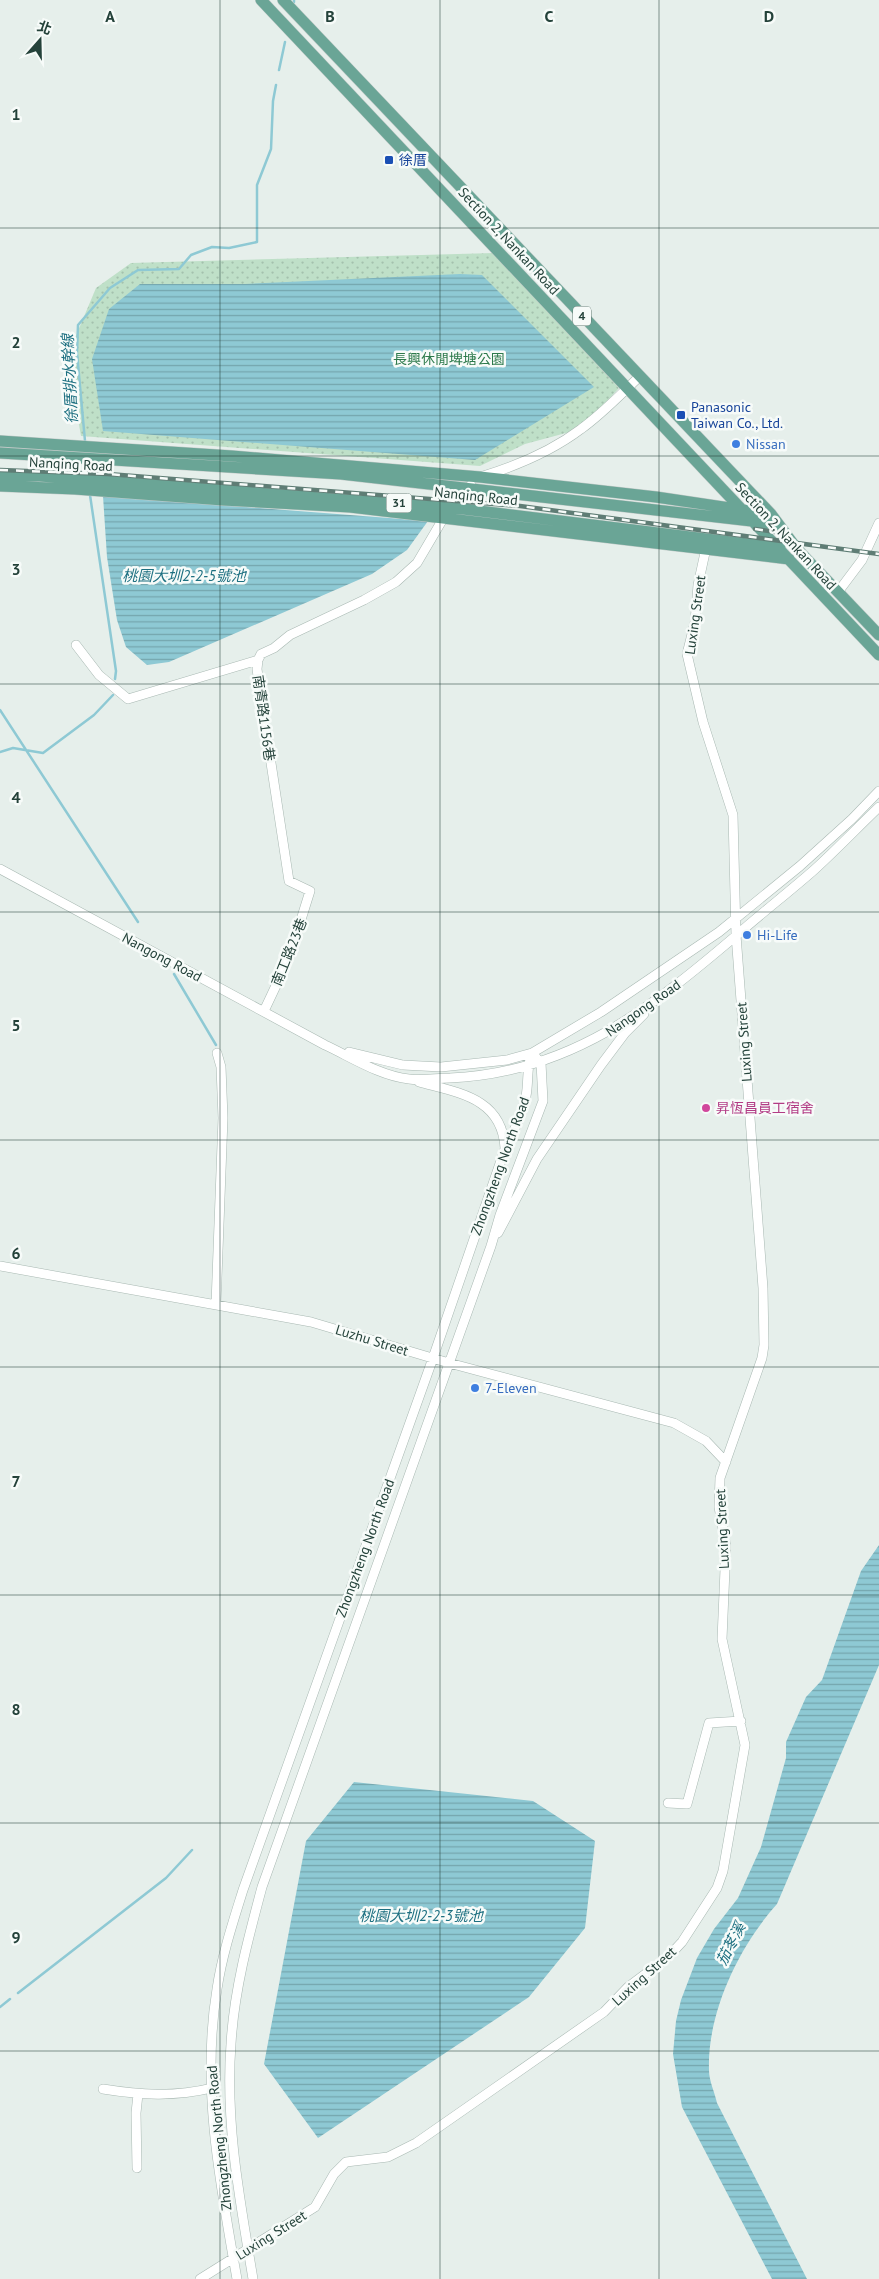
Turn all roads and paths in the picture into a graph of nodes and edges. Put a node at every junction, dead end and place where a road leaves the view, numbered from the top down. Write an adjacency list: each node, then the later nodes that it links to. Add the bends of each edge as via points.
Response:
1 (261, 0): 4 (main road, Section 2, Nankan Road / 4)
2 (283, 0): 3 (main road, Section 2, Nankan Road / 4)
3 (639, 377): 4 (street); 18 (main road, Section 2, Nankan Road / 4)
4 (628, 387): 10 (street, via 581,429 561,442 503,470); 16 (main road, Section 2, Nankan Road / 4)
5 (0, 441): 7 (main road)
6 (0, 453): 8 (main road, Nanqing Road / 31)
7 (267, 458): 8 (main road); 10 (main road)
8 (311, 472): 13 (main road, Nanqing Road / 31)
9 (0, 476): 12 (main road); 14 (main road, Nanqing Road / 31, via 40,476)
10 (480, 477): 13 (street, 南青路1156巷); 16 (main road, via 656,497)
11 (0, 486): 12 (main road, 31)
12 (40, 488): 15 (main road, 31)
13 (468, 488): 17 (street, 南青路1156巷); 19 (main road, Nanqing Road / 31)
14 (285, 494): 15 (main road); 17 (main road, Nanqing Road / 31)
15 (254, 502): 17 (main road, 31)
16 (743, 511): 18 (main road); 19 (main road, Section 2, Nankan Road / 4)
17 (447, 512): 22 (main road, 31); 23 (main road, Nanqing Road / 31, via 640,529); 31 (street, 南青路1156巷, via 417,563 396,582 290,635 261,654)
18 (771, 514): 20 (main road, Section 2, Nankan Road / 4)
19 (754, 523): 20 (main road, Nanqing Road / 31); 23 (main road, Section 2, Nankan Road / 4)
20 (778, 524): 24 (main road, Section 2, Nankan Road / 4)
21 (879, 524): 27 (street, via 862,560)
22 (706, 548): 25 (main road, 31); 36 (street, Luxing Street, via 687,654 703,722 734,815)
23 (778, 548): 24 (main road, Nanqing Road / 31); 25 (main road, Section 2, Nankan Road / 4)
24 (797, 549): 26 (main road, Section 2, Nankan Road / 4)
25 (787, 559): 26 (main road, 31); 30 (main road, Section 2, Nankan Road / 4)
26 (808, 560): 27 (main road, Section 2, Nankan Road / 4)
27 (838, 592): 28 (main road, Section 2, Nankan Road / 4)
28 (879, 635)
29 (76, 645): 31 (street, via 98,675 128,699)
30 (879, 655)
31 (258, 660): 35 (street, 南青路1156巷, via 289,881)
32 (879, 791): 36 (street, Nangong Road, via 800,866)
33 (879, 807): 37 (street, Nangong Road, via 814,870)
34 (0, 869): 39 (street, Nangong Road)
35 (310, 891): 39 (street, 南工路23巷, via 289,958)
36 (736, 917): 37 (street, Luxing Street); 42 (street, Nangong Road, via 695,949 601,1012)
37 (736, 935): 38 (street, Nangong Road); 52 (street, Luxing Street, via 763,1288 764,1345)
38 (664, 995): 43 (street, Nangong Road, via 599,1038); 47 (street, via 625,1033 586,1086 537,1159)
39 (264, 1011): 40 (street, Nangong Road)
40 (325, 1045): 42 (street, Nangong Road, via 403,1064 441,1067 507,1060); 45 (street, Nangong Road, via 368,1066)
41 (218, 1053): 49 (street, via 222,1067 223,1118)
42 (532, 1053): 43 (street); 44 (street, Zhongzheng North Road)
43 (541, 1063): 44 (street, Nangong Road); 47 (street, Zhongzheng North Road, via 543,1101)
44 (527, 1065): 45 (street, Nangong Road, via 478,1076); 46 (street, Zhongzheng North Road, via 526,1098 514,1134)
45 (410, 1079): 46 (street, via 468,1096 483,1104 498,1122 504,1135)
46 (505, 1149): 50 (street, Zhongzheng North Road)
47 (491, 1246): 51 (street, Zhongzheng North Road)
48 (0, 1266): 49 (street, Luzhu Street)
49 (216, 1304): 50 (street, Luzhu Street, via 311,1322)
50 (433, 1358): 51 (street, Luzhu Street); 55 (street, Zhongzheng North Road, via 236,1912 217,1988)
51 (449, 1363): 52 (street, Luzhu Street, via 674,1423 706,1441); 59 (street, Zhongzheng North Road, via 262,1887 241,1972 231,2044 231,2117)
52 (726, 1462): 53 (street, Luxing Street, via 718,1498 726,1546 722,1639)
53 (741, 1721): 54 (street, via 709,1723 687,1804); 59 (street, Luxing Street, via 745,1745 722,1871 717,1888 682,1942 668,1957 628,1987 604,2012 416,2144 388,2157 346,2162 334,2174 315,2207)
54 (668, 1803)
55 (212, 2088): 57 (street, via 187,2094); 60 (street, Zhongzheng North Road, via 219,2172)
56 (103, 2089): 57 (street)
57 (138, 2094): 58 (street)
58 (137, 2168)
59 (248, 2250): 60 (street, Luxing Street); 63 (street, Zhongzheng North Road)
60 (233, 2258): 61 (street, Luxing Street); 62 (street, Zhongzheng North Road)
61 (200, 2279)
62 (237, 2279)
63 (253, 2279)

